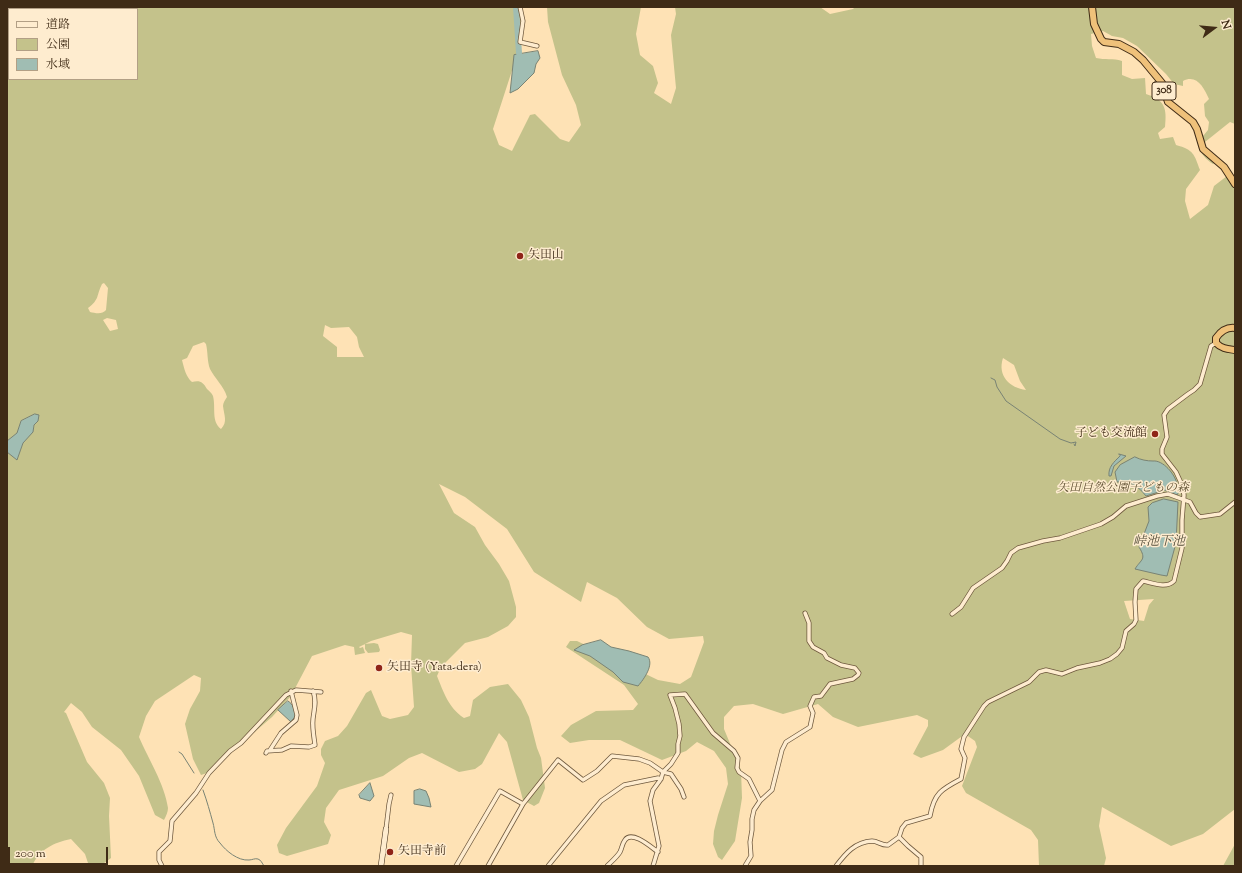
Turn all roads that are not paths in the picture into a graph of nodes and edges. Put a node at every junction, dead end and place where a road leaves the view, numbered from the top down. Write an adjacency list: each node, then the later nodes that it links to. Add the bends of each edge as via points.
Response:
1 (520, 7): 3 (street, via 523,21 520,42)
2 (1092, 7): 4 (highway, 308, via 1094,24 1101,39 1104,42 1119,44 1143,60 1160,80 1168,102 1194,122 1203,150 1224,167)
3 (537, 46)
4 (1235, 184)
5 (1235, 328): 6 (highway, via 1222,331 1216,338)
6 (1216, 344): 7 (highway); 8 (street, via 1211,346 1200,384 1164,415 1167,437 1162,454 1179,478)
7 (1235, 350)
8 (1184, 500): 9 (street, via 1190,502 1200,517 1220,514); 11 (street, via 1168,494 1157,496 1126,506 1102,524 1018,548 1011,553 1002,568 973,588 961,607); 24 (street, via 1182,548 1174,581 1165,585 1143,581 1136,589 1136,620 1126,631 1122,648 1100,664 1062,674 1046,670 1039,672 1029,682 984,706 964,737 960,749 966,758 961,778 938,794 933,801 930,816 906,823)
9 (1235, 502)
10 (805, 613): 21 (street, via 809,642 813,647 824,653 827,658 855,668 859,673 854,678 830,684 821,696 814,697 810,706 813,713 810,727 786,742 772,790)
11 (952, 614)
12 (291, 691): 13 (street); 15 (street, via 296,720 281,733); 26 (street, via 209,773 172,821 170,842 159,852)
13 (313, 692): 14 (street); 15 (street, via 315,698 312,720 315,745)
14 (321, 692)
15 (270, 750): 16 (street)
16 (266, 753)
17 (663, 772): 18 (street); 20 (street, via 671,774); 21 (street, via 678,753 680,736 670,695 685,694 713,733 734,751 738,758 738,772 749,779); 22 (street, via 639,759 612,756 583,780 558,760)
18 (661, 778): 25 (street, via 650,800 659,842); 30 (street, via 624,785 601,801)
19 (391, 795): 23 (street)
20 (684, 797)
21 (760, 801): 33 (street, via 753,812 751,856)
22 (523, 804): 28 (street, via 500,791); 29 (street)
23 (386, 828): 27 (main road)
24 (898, 837): 34 (street, via 888,846 873,841 858,844 845,854); 35 (street, via 921,857)
25 (658, 852): 31 (street, via 637,838 629,837 619,854); 32 (street)
26 (162, 866)
27 (381, 866)
28 (456, 866)
29 (488, 866)
30 (548, 866)
31 (607, 866)
32 (653, 866)
33 (745, 866)
34 (836, 866)
35 (921, 866)

